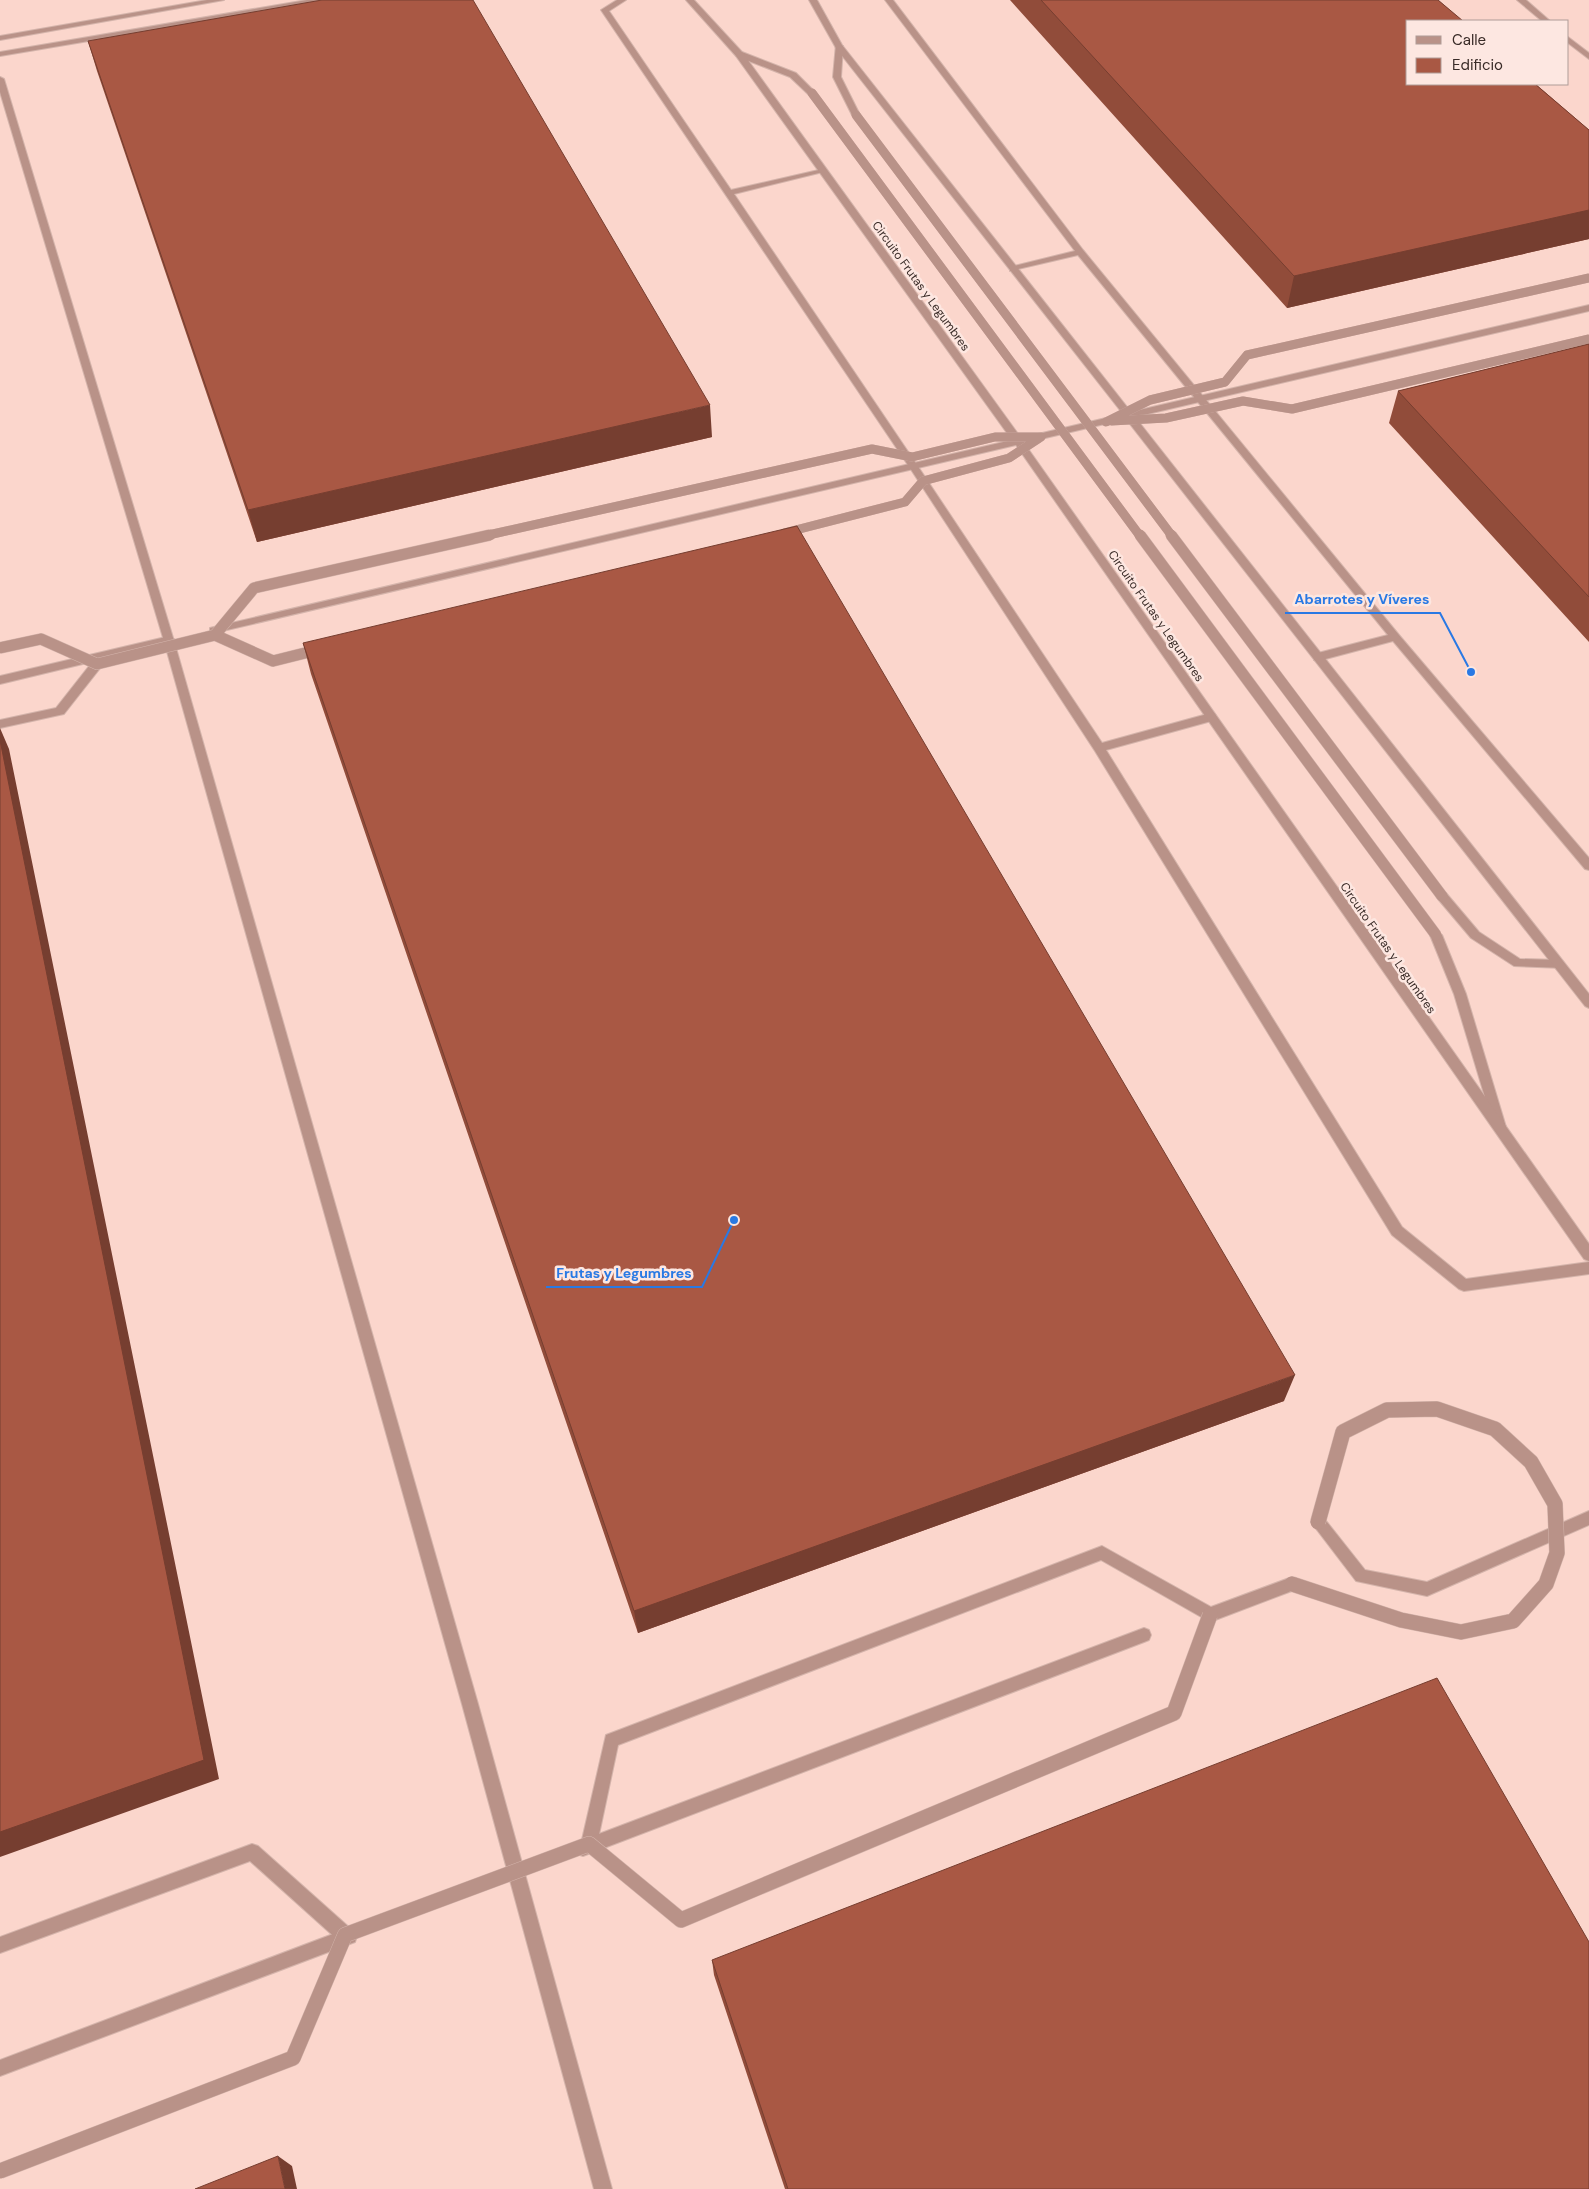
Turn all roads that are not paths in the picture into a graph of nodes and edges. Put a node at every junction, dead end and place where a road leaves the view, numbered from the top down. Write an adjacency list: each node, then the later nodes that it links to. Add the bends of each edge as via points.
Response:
1 (220, 0): 9 (street)
2 (320, 0): 12 (street)
3 (622, 0): 17 (street, via 605,10)
4 (690, 0): 13 (street, Circuito Frutas y Legumbres)
5 (813, 0): 11 (street)
6 (890, 0): 18 (street)
7 (1521, 0): 8 (street)
8 (1545, 20)
9 (0, 38)
10 (1569, 40): 14 (street)
11 (839, 46): 19 (street); 26 (street, bridge, via 837,77 856,115)
12 (0, 54)
13 (738, 54): 16 (street, Circuito Frutas y Legumbres); 27 (street, bridge, via 793,75 812,93)
14 (1589, 57)
15 (0, 79): 34 (street)
16 (823, 171): 17 (street); 29 (street, Circuito Frutas y Legumbres)
17 (728, 193): 30 (street)
18 (1080, 252): 19 (street); 23 (street)
19 (1014, 269): 24 (street)
20 (1589, 278): 25 (street, bridge, via 1247,355 1225,382 1150,400)
21 (1589, 308): 23 (street)
22 (1589, 339): 25 (street, bridge, via 1292,409 1243,401 1166,418)
23 (1201, 400): 24 (street); 33 (street)
24 (1129, 417): 29 (street); 37 (street)
25 (1106, 422): 26 (street)
26 (1090, 426): 27 (street); 44 (street, bridge, via 1442,896 1475,935 1518,963)
27 (1065, 432): 28 (street); 46 (street, bridge, via 1436,935 1460,994)
28 (1042, 437): 31 (street, bridge, via 1009,458 923,481 905,502); 32 (street, bridge, via 995,437 912,457 872,450 254,588)
29 (1018, 443): 30 (street); 40 (street, Circuito Frutas y Legumbres)
30 (914, 468): 34 (street); 42 (street)
31 (771, 536)
32 (215, 635): 35 (street, bridge, via 273,661); 38 (street, bridge)
33 (1395, 637): 37 (street); 43 (street)
34 (169, 641): 39 (street); 53 (street)
35 (331, 646)
36 (0, 648): 38 (street, bridge, via 41,639)
37 (1318, 657): 44 (street)
38 (97, 664): 41 (street, via 60,711)
39 (0, 680)
40 (1211, 717): 42 (street); 46 (street, Circuito Frutas y Legumbres)
41 (0, 724)
42 (1099, 748): 48 (street, via 1397,1231 1464,1285)
43 (1589, 866)
44 (1560, 965): 45 (street)
45 (1589, 1003)
46 (1501, 1130): 47 (street, Circuito Frutas y Legumbres)
47 (1589, 1255)
48 (1589, 1268)
49 (1589, 1518): 50 (street, bridge, via 1426,1589 1361,1576 1318,1522 1343,1432 1387,1410 1436,1409 1494,1429 1531,1462 1555,1504 1558,1553 1546,1584 1513,1621 1461,1632 1400,1620 1292,1584)
50 (1210, 1615): 52 (street, via 1102,1553 611,1740); 52 (street, bridge, via 1174,1713 681,1920)
51 (1144, 1636): 53 (street)
52 (589, 1844): 54 (street, bridge)
53 (516, 1873): 56 (street); 58 (street)
54 (345, 1935): 55 (street, via 252,1852); 57 (street, bridge, via 293,2058)
55 (0, 1945)
56 (0, 2068)
57 (0, 2171)
58 (603, 2189)

